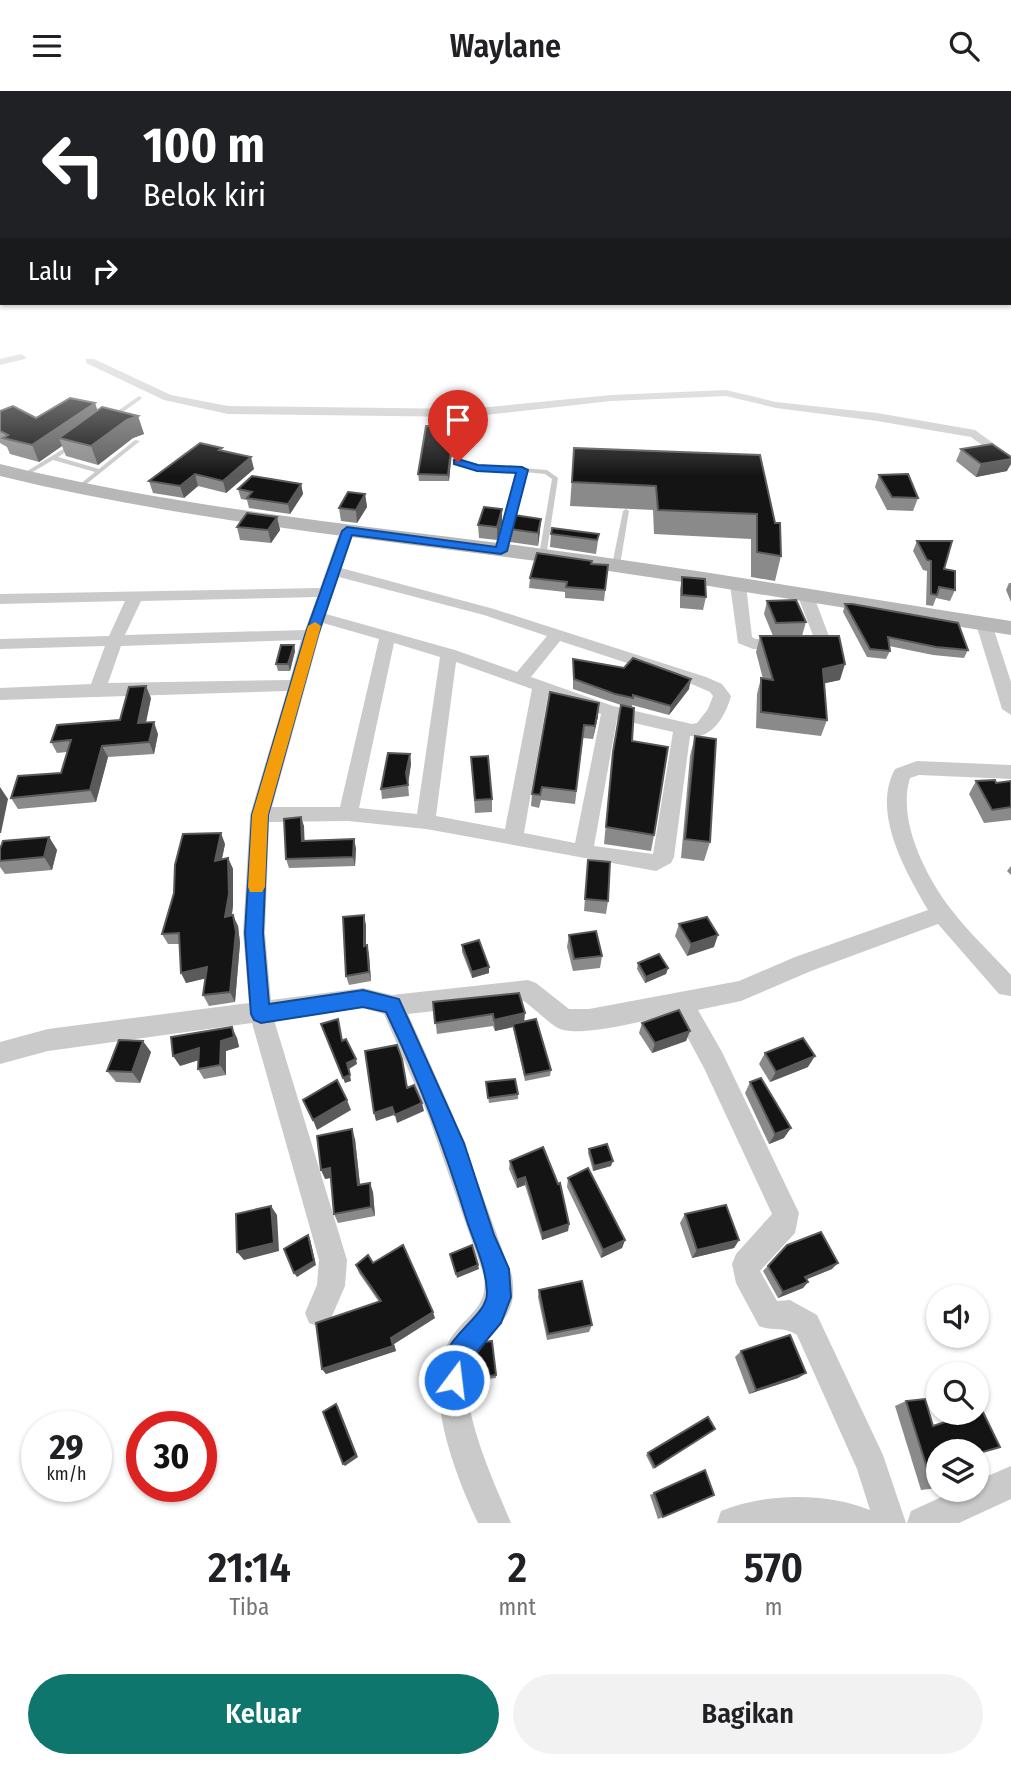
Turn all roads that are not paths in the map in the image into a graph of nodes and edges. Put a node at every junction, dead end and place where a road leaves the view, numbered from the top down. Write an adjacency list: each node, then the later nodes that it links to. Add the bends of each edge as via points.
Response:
1 (21, 357): 3 (street)
2 (90, 361): 10 (street, via 168,398 228,410 468,413 611,398 726,393 776,405 975,433)
3 (0, 362)
4 (139, 397): 5 (lane)
5 (103, 424)
6 (465, 431): 12 (lane, via 457,456 461,465)
7 (84, 438): 9 (lane)
8 (137, 441): 13 (lane)
9 (55, 459): 13 (lane); 14 (lane)
10 (1011, 462)
11 (0, 470): 14 (street)
12 (522, 470): 18 (lane); 19 (lane, via 547,472 555,478)
13 (100, 471): 15 (lane)
14 (22, 476): 15 (street)
15 (77, 489): 17 (street)
16 (626, 511): 20 (lane)
17 (347, 531): 18 (street); 21 (street)
18 (501, 551): 19 (street)
19 (543, 555): 20 (street)
20 (616, 565): 22 (street)
21 (334, 571): 23 (street); 30 (street)
22 (738, 585): 24 (street); 24 (street, via 744,639 753,644 816,644 822,639)
23 (327, 592): 25 (street); 27 (street)
24 (805, 594): 28 (street)
25 (135, 596): 26 (street); 33 (street)
26 (0, 599)
27 (319, 617): 31 (street); 32 (street)
28 (984, 624): 29 (street); 41 (street)
29 (1011, 628)
30 (557, 634): 36 (street); 43 (street, via 716,688 721,702 707,725 699,731)
31 (311, 635): 33 (street); 37 (street)
32 (387, 637): 35 (street); 45 (street)
33 (114, 642): 34 (street); 39 (street)
34 (0, 644)
35 (449, 654): 36 (street); 47 (street)
36 (520, 679): 38 (street)
37 (297, 685): 39 (street); 46 (street)
38 (541, 687): 42 (street); 48 (street)
39 (98, 689): 40 (street)
40 (0, 694)
41 (1011, 709)
42 (610, 711): 43 (street); 49 (street)
43 (682, 728): 49 (street, via 663,859 652,863)
44 (1011, 772): 50 (street, via 912,769 900,777 900,821 918,876)
45 (348, 814): 46 (street); 47 (street)
46 (260, 815): 54 (street, via 254,933)
47 (426, 822): 48 (street)
48 (513, 838): 49 (street)
49 (583, 852)
50 (942, 914): 51 (street, via 1007,987); 52 (street, via 843,948 741,991)
51 (1011, 986)
52 (681, 1002): 53 (street, via 589,1020 565,1020 528,990); 61 (street, via 786,1213 785,1223 746,1264 746,1273 769,1316 790,1314 807,1325 873,1466)
53 (392, 1005): 54 (street, via 363,998); 58 (street, via 454,1143 497,1269 496,1306 457,1357 454,1380 471,1470)
54 (261, 1014): 55 (street, via 48,1041); 56 (street, via 333,1261 331,1286)
55 (0, 1053)
56 (319, 1313)
57 (1011, 1482): 62 (street)
58 (495, 1523)
59 (733, 1523): 60 (street, via 786,1513 832,1515)
60 (861, 1523)
61 (890, 1523)
62 (923, 1523)

